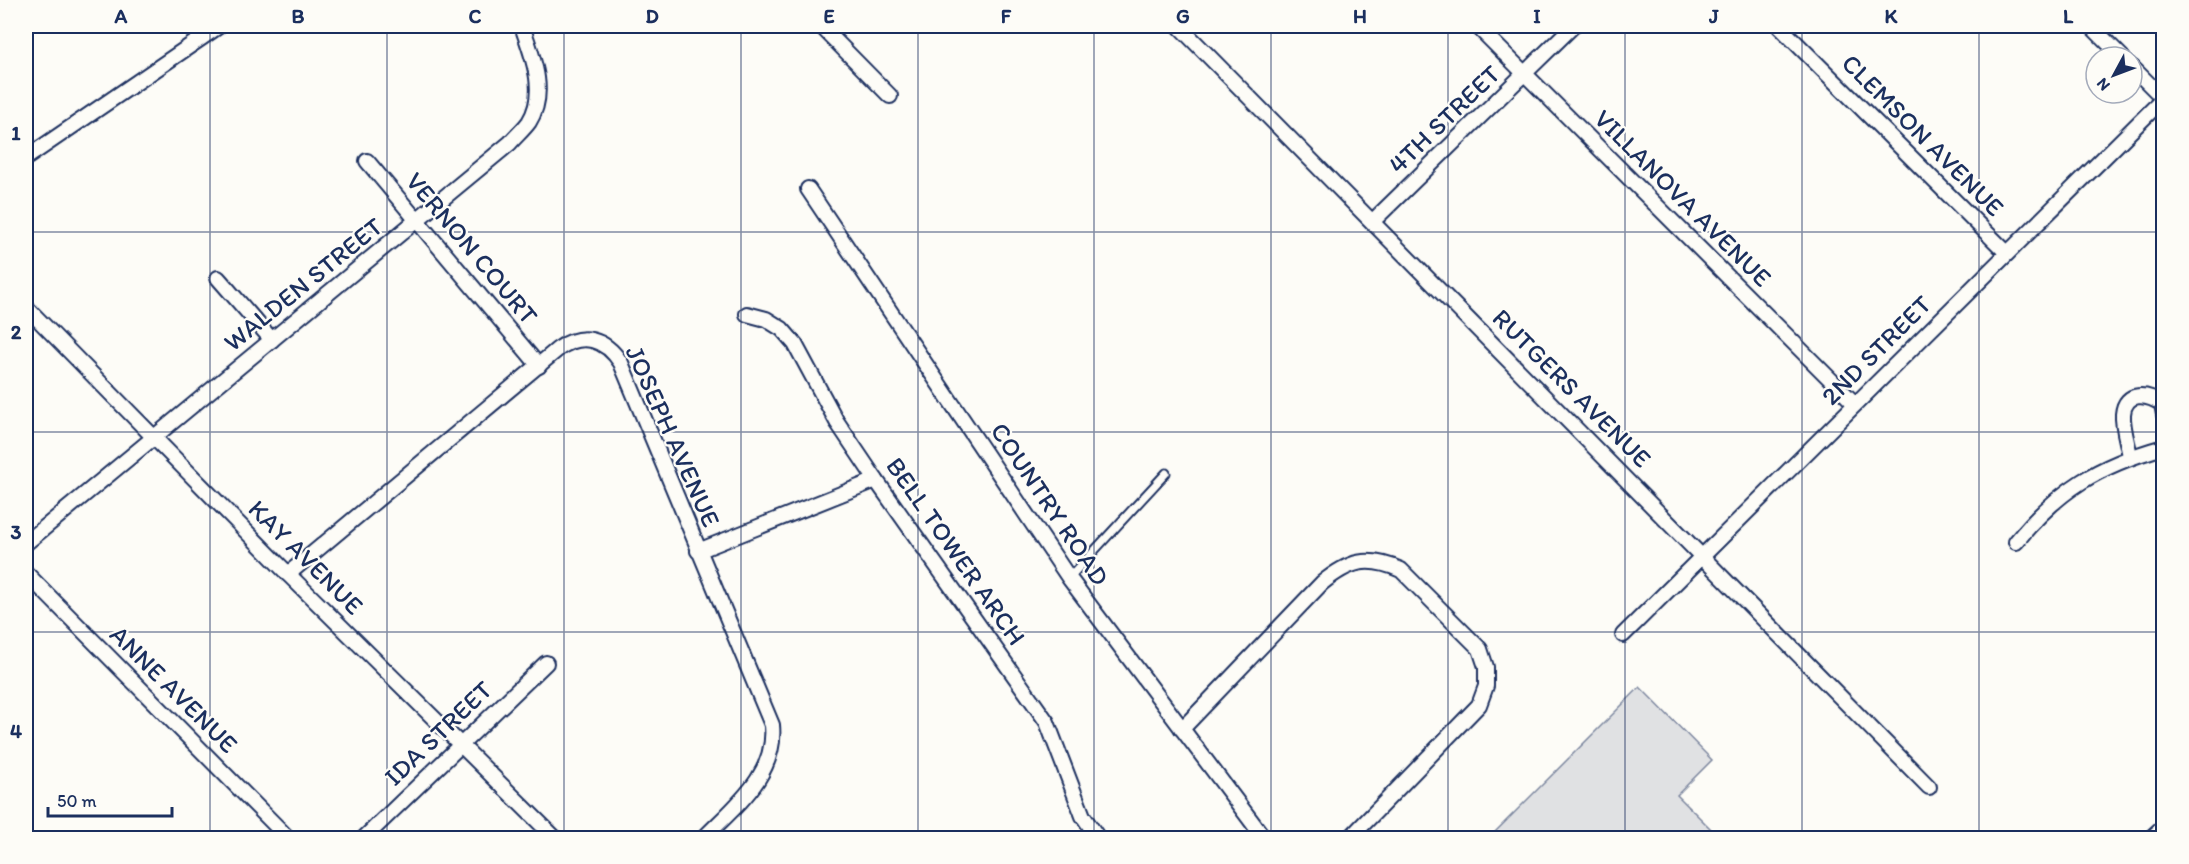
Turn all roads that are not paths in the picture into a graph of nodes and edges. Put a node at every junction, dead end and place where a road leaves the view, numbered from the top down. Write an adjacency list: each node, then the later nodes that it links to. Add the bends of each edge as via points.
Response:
1 (219, 26): 14 (street)
2 (523, 26): 17 (street, WALDEN STREET, via 535,66 538,94 530,121 510,143)
3 (820, 26): 12 (street)
4 (1179, 26): 18 (street, RUTGERS AVENUE)
5 (1477, 26): 10 (street, VILLANOVA AVENUE)
6 (1574, 26): 10 (street, 4TH STREET)
7 (1779, 26): 19 (street, CLEMSON AVENUE)
8 (2091, 26): 9 (street)
9 (2110, 45)
10 (1525, 74): 18 (street, 4TH STREET); 25 (street, VILLANOVA AVENUE)
11 (2144, 79): 13 (street)
12 (890, 96)
13 (2163, 99): 19 (street, 2ND STREET)
14 (26, 158)
15 (367, 161): 17 (street, VERNON COURT)
16 (808, 189): 38 (street, COUNTRY ROAD)
17 (418, 221): 23 (street, WALDEN STREET); 24 (street, VERNON COURT)
18 (1373, 221): 35 (street, RUTGERS AVENUE)
19 (2007, 253): 25 (street, 2ND STREET)
20 (218, 278): 23 (street)
21 (26, 308): 27 (street, KAY AVENUE)
22 (747, 314): 31 (street, BELL TOWER ARCH, via 782,329 795,344 837,422)
23 (272, 340): 27 (street, WALDEN STREET)
24 (540, 366): 34 (street, JOSEPH AVENUE, via 570,341 602,342 613,351); 37 (street, JOSEPH AVENUE)
25 (1855, 404): 35 (street, 2ND STREET)
26 (2163, 415): 29 (street, via 2162,404 2153,397 2143,394 2127,403 2123,414)
27 (153, 439): 33 (street, WALDEN STREET); 37 (street, KAY AVENUE)
28 (2163, 447): 29 (street)
29 (2130, 456): 32 (street, via 2086,477 2056,498)
30 (1166, 473): 38 (lane)
31 (876, 480): 34 (street); 49 (street, BELL TOWER ARCH, via 1047,722 1083,816)
32 (2016, 542)
33 (26, 543)
34 (698, 551): 48 (street, JOSEPH AVENUE, via 772,725 773,740 764,771 754,787)
35 (1704, 556): 39 (street, 2ND STREET); 43 (street, RUTGERS AVENUE)
36 (26, 573): 45 (street, ANNE AVENUE)
37 (288, 574): 42 (street, KAY AVENUE)
38 (1069, 578): 41 (street, COUNTRY ROAD)
39 (1623, 635)
40 (546, 663): 42 (street, IDA STREET)
41 (1182, 729): 50 (street, COUNTRY ROAD); 51 (street, via 1322,583 1344,566 1368,562 1401,570 1480,649 1486,667 1486,686 1479,705)
42 (461, 744): 46 (street, IDA STREET); 47 (street, KAY AVENUE)
43 (1929, 786)
44 (2163, 828): 52 (street)
45 (288, 838)
46 (364, 838)
47 (555, 838)
48 (704, 838)
49 (1098, 838)
50 (1264, 838)
51 (1350, 838)
52 (2153, 838)

